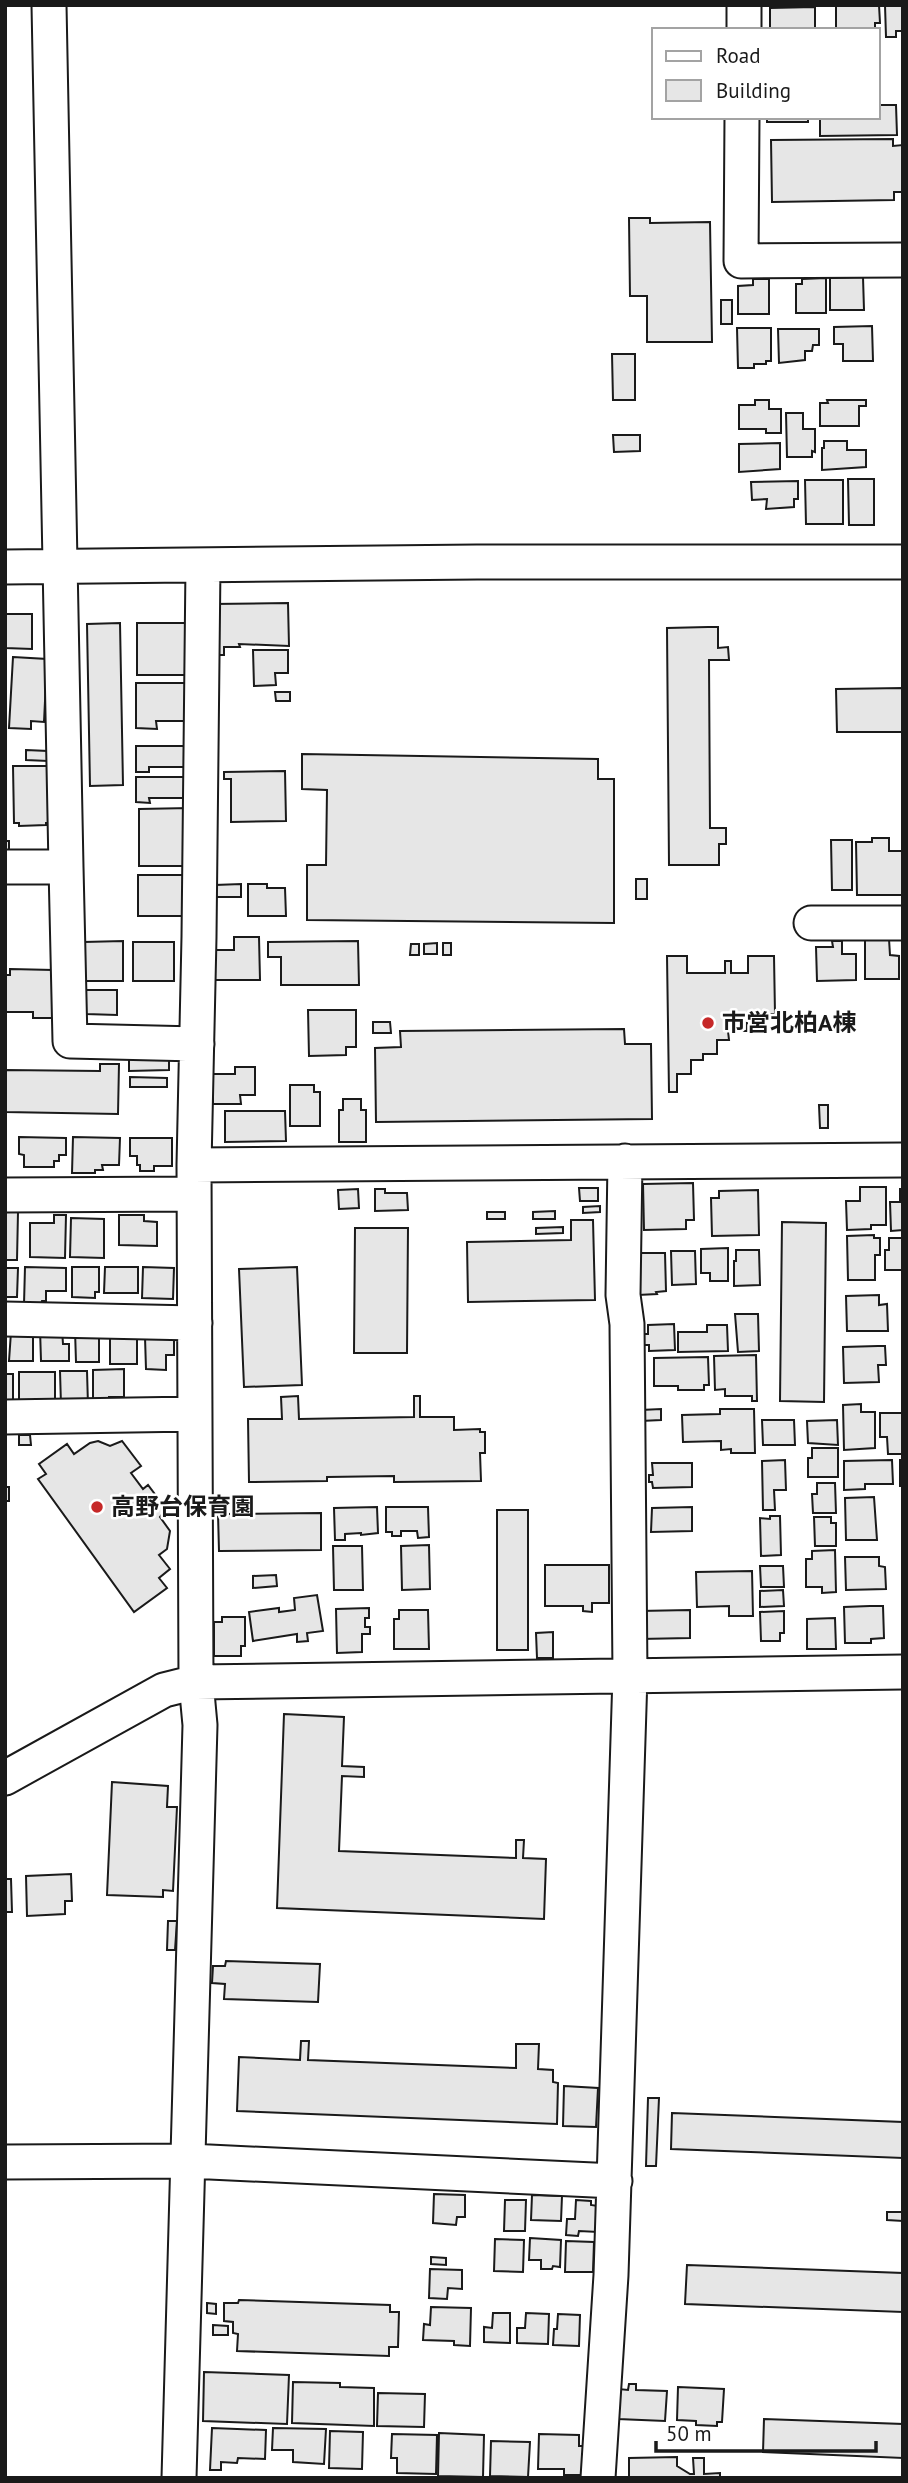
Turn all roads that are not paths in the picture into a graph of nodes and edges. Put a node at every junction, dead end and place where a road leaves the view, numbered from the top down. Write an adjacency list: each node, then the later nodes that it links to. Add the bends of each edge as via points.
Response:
1 (49, 5): 8 (street)
2 (744, 5): 3 (street)
3 (744, 28)
4 (742, 119): 5 (street, via 741,261)
5 (903, 260)
6 (903, 562): 7 (street)
7 (203, 565): 8 (street); 14 (street)
8 (59, 566): 9 (street); 11 (street)
9 (5, 567)
10 (5, 867): 11 (street)
11 (66, 867): 14 (street, via 71,1041)
12 (811, 923): 13 (street)
13 (903, 923)
14 (197, 1044): 17 (street)
15 (903, 1160): 16 (street)
16 (625, 1161): 17 (street); 24 (street)
17 (194, 1180): 18 (street); 20 (street)
18 (5, 1195)
19 (5, 1319): 20 (street)
20 (195, 1323): 21 (street)
21 (195, 1414): 22 (street); 25 (street)
22 (5, 1417)
23 (903, 1672): 24 (street)
24 (630, 1676): 25 (street); 29 (street)
25 (196, 1682): 26 (street, via 164,1690); 27 (street, via 200,1725)
26 (5, 1779)
27 (189, 2161): 28 (street); 29 (street); 30 (street)
28 (5, 2162)
29 (615, 2181): 31 (street)
30 (179, 2478)
31 (598, 2478)

